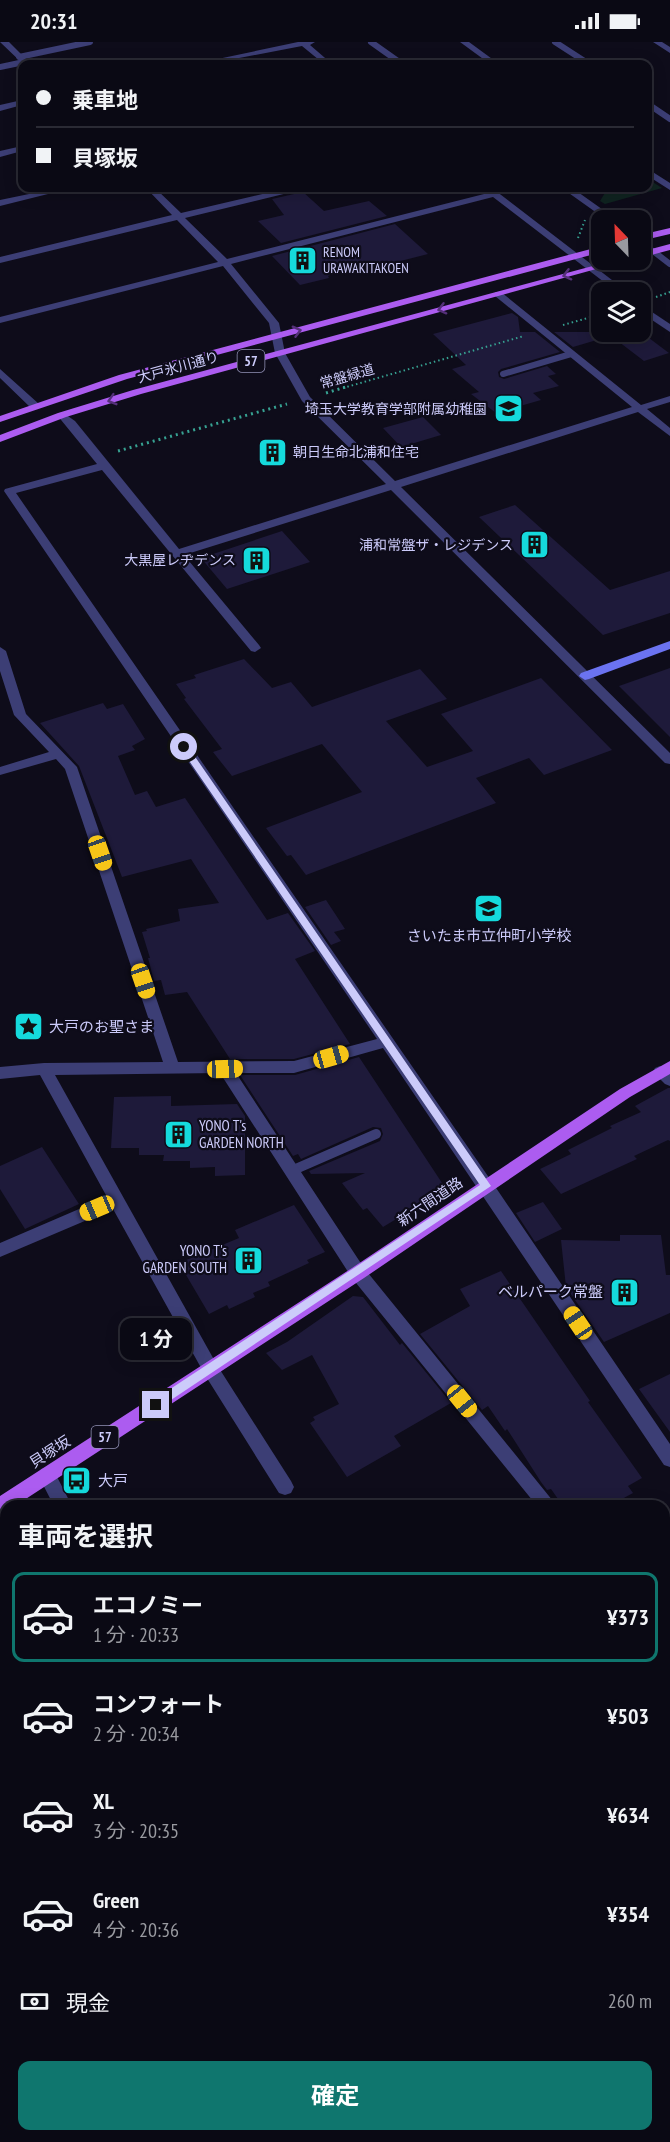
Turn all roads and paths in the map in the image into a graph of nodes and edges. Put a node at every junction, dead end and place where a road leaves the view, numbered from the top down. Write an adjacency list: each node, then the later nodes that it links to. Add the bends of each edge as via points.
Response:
1 (4, 42): 10 (street)
2 (90, 42): 11 (lane)
3 (303, 42): 4 (street); 12 (street); 13 (street)
4 (311, 42)
5 (371, 42): 14 (lane)
6 (464, 42): 15 (street)
7 (555, 42): 16 (lane)
8 (657, 42): 9 (street)
9 (670, 51)
10 (22, 60)
11 (27, 60)
12 (217, 60)
13 (323, 60)
14 (396, 60)
15 (489, 60)
16 (583, 60)
17 (18, 62): 18 (lane)
18 (0, 67)
19 (18, 104): 21 (street)
20 (652, 107): 22 (lane)
21 (0, 108)
22 (670, 119)
23 (18, 150): 24 (street)
24 (0, 154)
25 (652, 175): 26 (street)
26 (670, 188)
27 (50, 192): 33 (street)
28 (154, 192): 35 (street)
29 (280, 192): 35 (street)
30 (492, 192): 32 (street)
31 (573, 192): 34 (lane)
32 (495, 194): 41 (street); 43 (street)
33 (0, 203)
34 (598, 210)
35 (178, 216): 42 (street); 43 (street)
36 (670, 231): 37 (main road)
37 (651, 235)
38 (670, 247): 40 (main road)
39 (591, 252): 41 (main road, 57)
40 (653, 252): 44 (lane)
41 (575, 257): 45 (street); 54 (main road, 大戸氷川通り / 57, one-way to 41)
42 (0, 260)
43 (225, 263): 51 (street); 54 (street, via 273,323)
44 (670, 264)
45 (591, 269): 48 (main road, 57, one-way to 48)
46 (592, 270): 47 (street)
47 (609, 282)
48 (498, 294): 53 (street); 55 (main road, 大戸氷川通り / 57, one-way to 55)
49 (651, 315): 52 (street)
50 (591, 317): 53 (path, 常盤緑道)
51 (0, 320)
52 (670, 329)
53 (543, 331): 56 (street); 59 (path, 常盤緑道)
54 (277, 336): 55 (street); 61 (main road, 大戸氷川通り / 57, via 123,377)
55 (280, 353): 59 (street); 63 (main road, 大戸氷川通り / 57, one-way to 63)
56 (571, 354): 58 (lane); 62 (street)
57 (0, 372): 61 (street)
58 (503, 374)
59 (306, 399): 67 (path, 常盤緑道); 68 (street)
60 (670, 399): 62 (street)
61 (35, 406): 64 (main road, 大戸氷川通り / 57)
62 (640, 409): 65 (street); 68 (street)
63 (62, 415): 66 (main road, 大戸氷川通り / 57); 67 (street)
64 (0, 419)
65 (670, 433)
66 (3, 438)
67 (100, 461): 69 (street); 77 (street, via 9,491)
68 (394, 485): 69 (street); 73 (street)
69 (177, 553): 71 (street)
70 (670, 645): 73 (street)
71 (255, 648)
72 (0, 651): 74 (street, via 20,715)
73 (585, 676): 75 (street)
74 (58, 754): 76 (street); 78 (street, via 71,767)
75 (670, 760)
76 (0, 771)
77 (385, 1042): 80 (street, via 294,1067); 85 (street)
78 (172, 1067): 79 (street); 80 (street)
79 (44, 1069): 81 (street); 86 (street)
80 (225, 1069): 84 (street)
81 (0, 1073)
82 (667, 1073): 85 (main road, 新六間道路 / 57)
83 (376, 1134): 84 (lane)
84 (291, 1171): 88 (street)
85 (486, 1186): 88 (main road, 新六間道路 / 57); 90 (street)
86 (117, 1200): 87 (street); 89 (street)
87 (0, 1250)
88 (358, 1273): 89 (main road, 新六間道路 / 57); 95 (street)
89 (211, 1370): 91 (main road, 貝塚坂 / 57); 92 (street)
90 (670, 1459)
91 (47, 1475): 93 (main road, 貝塚坂 / 57); 94 (street)
92 (285, 1487)
93 (9, 1500)
94 (60, 1500)
95 (543, 1500)

